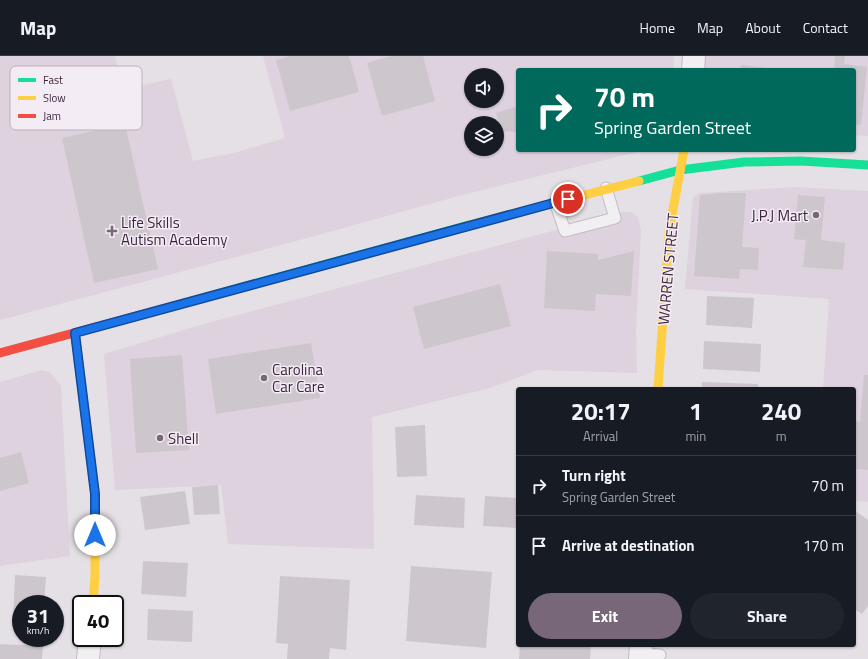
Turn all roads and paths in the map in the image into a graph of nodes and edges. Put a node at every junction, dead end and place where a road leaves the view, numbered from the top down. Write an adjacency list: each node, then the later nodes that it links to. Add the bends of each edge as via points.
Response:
1 (694, 56): 2 (street)
2 (693, 68)
3 (684, 152): 5 (main road, WARREN STREET)
4 (868, 165): 5 (main road, via 800,161 744,162)
5 (680, 170): 6 (main road); 10 (main road, WARREN STREET, via 669,231)
6 (606, 188): 7 (main road); 7 (lane, via 615,218 565,231)
7 (555, 202): 8 (main road)
8 (75, 333): 9 (main road); 11 (main road, via 95,494)
9 (0, 353)
10 (658, 387)
11 (94, 595)
12 (89, 647): 13 (street)
13 (88, 659)

